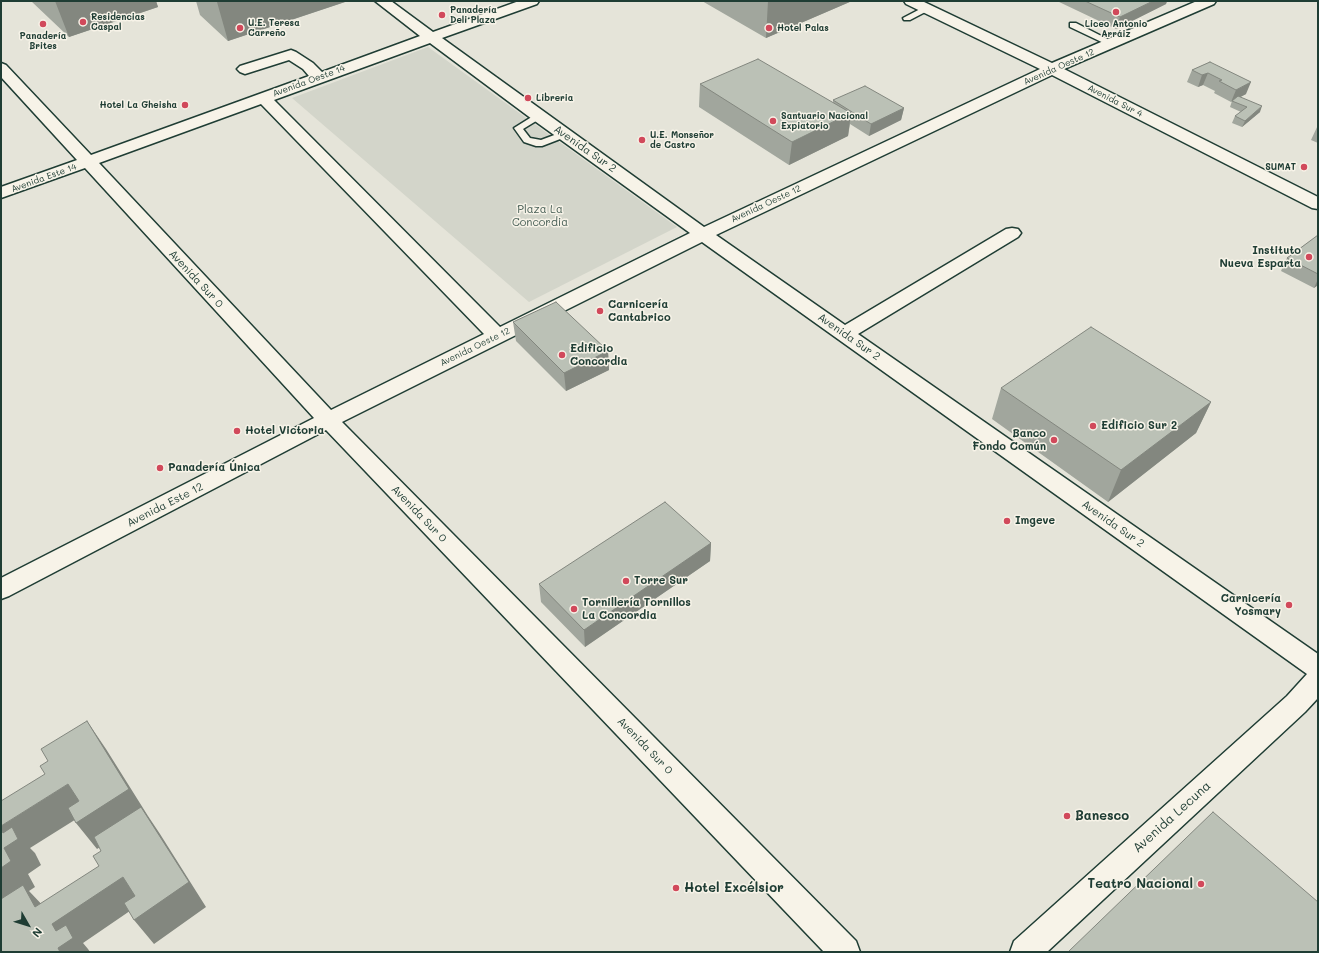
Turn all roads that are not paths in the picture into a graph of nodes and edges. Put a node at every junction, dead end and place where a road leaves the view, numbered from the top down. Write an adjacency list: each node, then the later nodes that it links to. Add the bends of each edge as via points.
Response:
1 (382, 1): 8 (street, Avenida Sur 2)
2 (532, 1): 8 (street, Avenida Oeste 14)
3 (911, 1): 5 (street, Avenida Sur 4)
4 (1209, 1): 9 (street, Avenida Oeste 12)
5 (928, 9): 6 (lane); 12 (street, Avenida Sur 4)
6 (907, 18)
7 (1073, 25): 9 (lane)
8 (431, 37): 13 (street, Avenida Oeste 14); 19 (street, Avenida Sur 2)
9 (1112, 44): 12 (street, Avenida Oeste 12)
10 (1, 68): 15 (street, Avenida Sur 0)
11 (245, 69): 13 (street, via 291,55)
12 (1052, 69): 17 (street, Avenida Sur 4); 19 (street, Avenida Oeste 12)
13 (320, 77): 14 (street, Avenida Oeste 14)
14 (264, 98): 15 (street, Avenida Oeste 14); 21 (street)
15 (87, 162): 16 (street, Avenida Este 14); 22 (street, Avenida Sur 0)
16 (1, 193)
17 (1318, 204)
18 (1012, 233): 20 (street)
19 (703, 234): 20 (street, Avenida Sur 2); 21 (street, Avenida Oeste 12)
20 (844, 334): 24 (street, Avenida Sur 2)
21 (498, 336): 22 (street, Avenida Oeste 12)
22 (328, 420): 23 (street, Avenida Este 12); 26 (street, Avenida Sur 0)
23 (1, 589)
24 (1318, 668)
25 (1318, 680): 27 (street, Avenida Lecuna, via 1296,704)
26 (845, 952)
27 (1024, 952)

